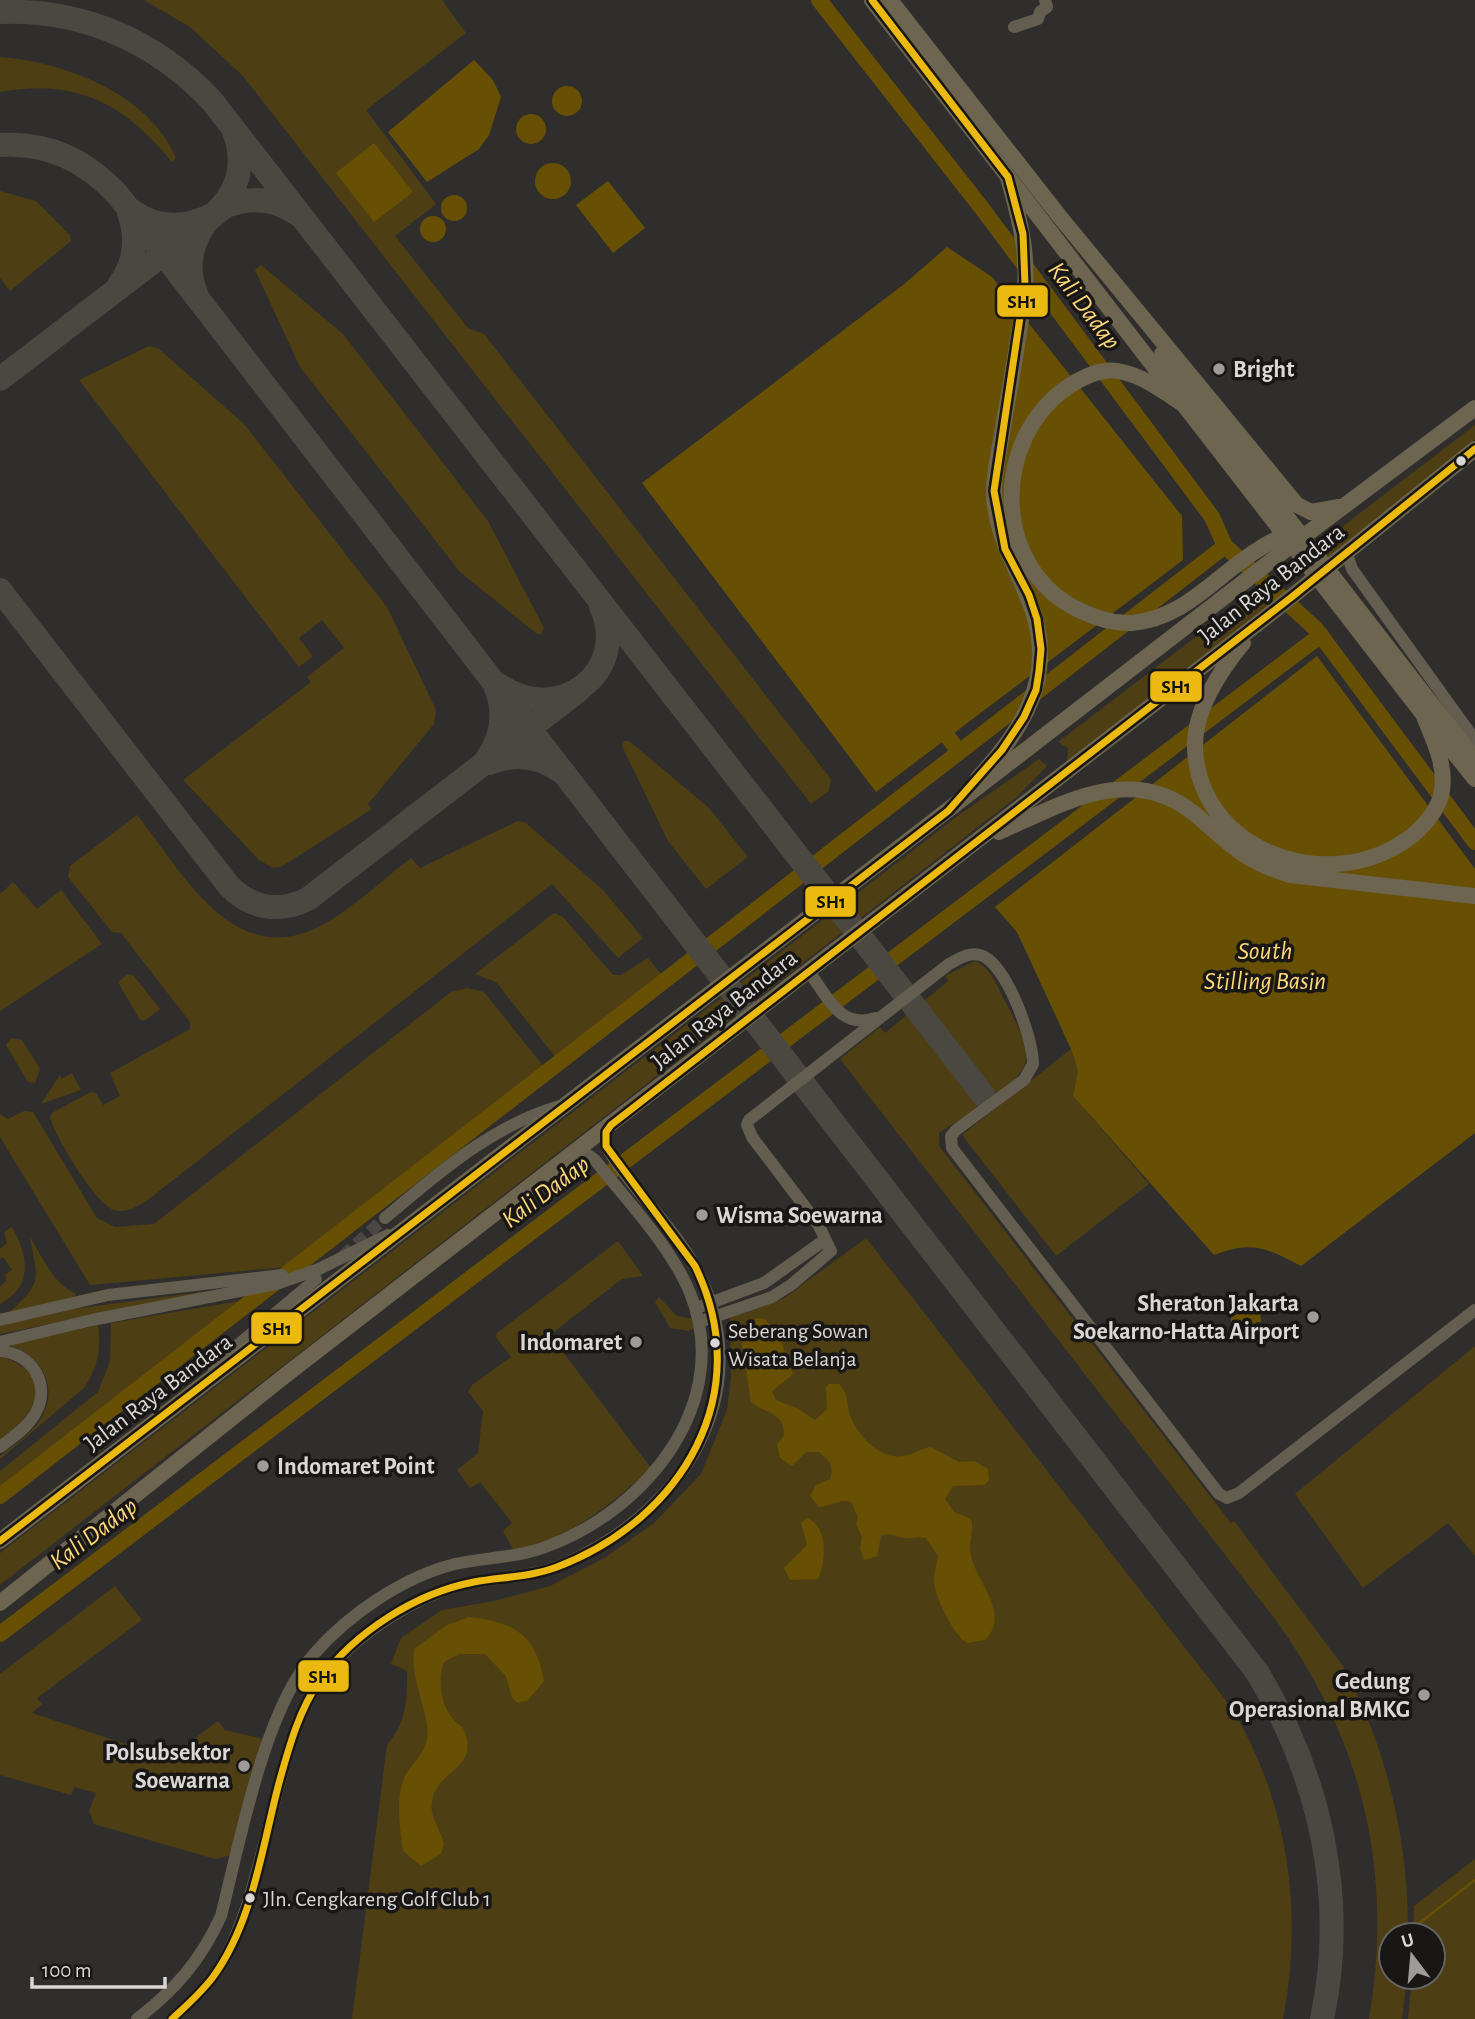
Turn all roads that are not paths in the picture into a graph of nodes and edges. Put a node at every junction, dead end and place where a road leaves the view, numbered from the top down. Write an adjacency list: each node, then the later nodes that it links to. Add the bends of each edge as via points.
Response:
1 (872, 0): 5 (main road)
2 (890, 0): 6 (main road)
3 (1045, 0): 4 (street, via 1047,7 1038,19)
4 (1014, 27)
5 (1008, 177): 7 (main road); 18 (main road, via 1023,234 1025,284 994,491 1005,549 1032,603 1041,649 1036,690 1024,717 989,767)
6 (1060, 217): 7 (main road); 10 (main road, via 1297,505 1317,512)
7 (1189, 401): 11 (main road, via 1146,379 1115,370 1081,378 1034,422 1015,461 1010,488 1013,525 1033,571 1070,606 1104,620 1131,623 1159,617 1183,607 1259,549); 14 (main road, bridge)
8 (1475, 408): 10 (main road, Jalan Raya Bandara)
9 (1475, 449): 12 (main road, Jalan Raya Bandara)
10 (1346, 505): 11 (main road, Jalan Raya Bandara)
11 (1326, 520): 18 (main road, Jalan Raya Bandara)
12 (1347, 554): 13 (main road, Jalan Raya Bandara); 15 (street, via 1352,569)
13 (1264, 618): 14 (main road, via 1219,676 1196,736 1205,788 1221,816 1254,845 1283,859 1335,866 1384,854 1411,838 1440,796 1442,777); 19 (main road, Jalan Raya Bandara)
14 (1428, 710): 16 (main road); 17 (main road)
15 (1475, 740)
16 (1475, 759)
17 (1475, 779)
18 (948, 811): 23 (main road, Jalan Raya Bandara)
19 (974, 843): 20 (main road, via 1084,794 1136,790 1178,803 1228,845 1272,869); 21 (main road, Jalan Raya Bandara)
20 (1475, 896)
21 (809, 972): 22 (street, via 841,1014 858,1022); 24 (main road, Jalan Raya Bandara)
22 (886, 1013): 28 (street, via 747,1125 752,1138 818,1224); 33 (street, via 966,955 978,954 993,965 1023,1018 1032,1070 956,1130 952,1147 1219,1494 1227,1498 1239,1493)
23 (573, 1102): 26 (main road, Jalan Raya Bandara); 27 (street, via 538,1112 483,1141)
24 (611, 1125): 25 (main road, Jalan Raya Bandara); 31 (street, via 605,1138 609,1151 685,1251)
25 (571, 1156): 32 (street, via 587,1154 595,1160 672,1260); 42 (main road, Jalan Raya Bandara)
26 (434, 1209): 30 (street, via 303,1273); 39 (main road, Jalan Raya Bandara)
27 (385, 1218)
28 (826, 1243): 31 (street, via 764,1283); 34 (street, via 831,1248 829,1256 791,1286 752,1306)
29 (316, 1279): 39 (street, via 233,1349)
30 (224, 1289): 35 (street, via 108,1295); 37 (street)
31 (710, 1303): 32 (street); 34 (street)
32 (695, 1308): 36 (street)
33 (1475, 1310)
34 (714, 1317): 36 (street); 44 (street, via 719,1348 715,1400 701,1445 685,1470 634,1520 582,1554 536,1573 462,1585 427,1597 342,1656 300,1716)
35 (0, 1320)
36 (699, 1322): 43 (street, via 698,1378 686,1423 675,1447 642,1485 589,1526 549,1546 456,1564 418,1577 357,1616 313,1654 291,1687 270,1733)
37 (0, 1342)
38 (0, 1352): 40 (street, via 29,1362 42,1388 32,1419)
39 (178, 1407): 41 (main road, Jalan Raya Bandara)
40 (0, 1447)
41 (0, 1541)
42 (0, 1603)
43 (232, 1873): 44 (street); 45 (street, via 220,1916)
44 (253, 1878): 46 (street, via 242,1921)
45 (195, 1965): 46 (street); 47 (street)
46 (212, 1979): 50 (street)
47 (151, 2008): 48 (street); 49 (street)
48 (137, 2019)
49 (160, 2019)
50 (172, 2019)

